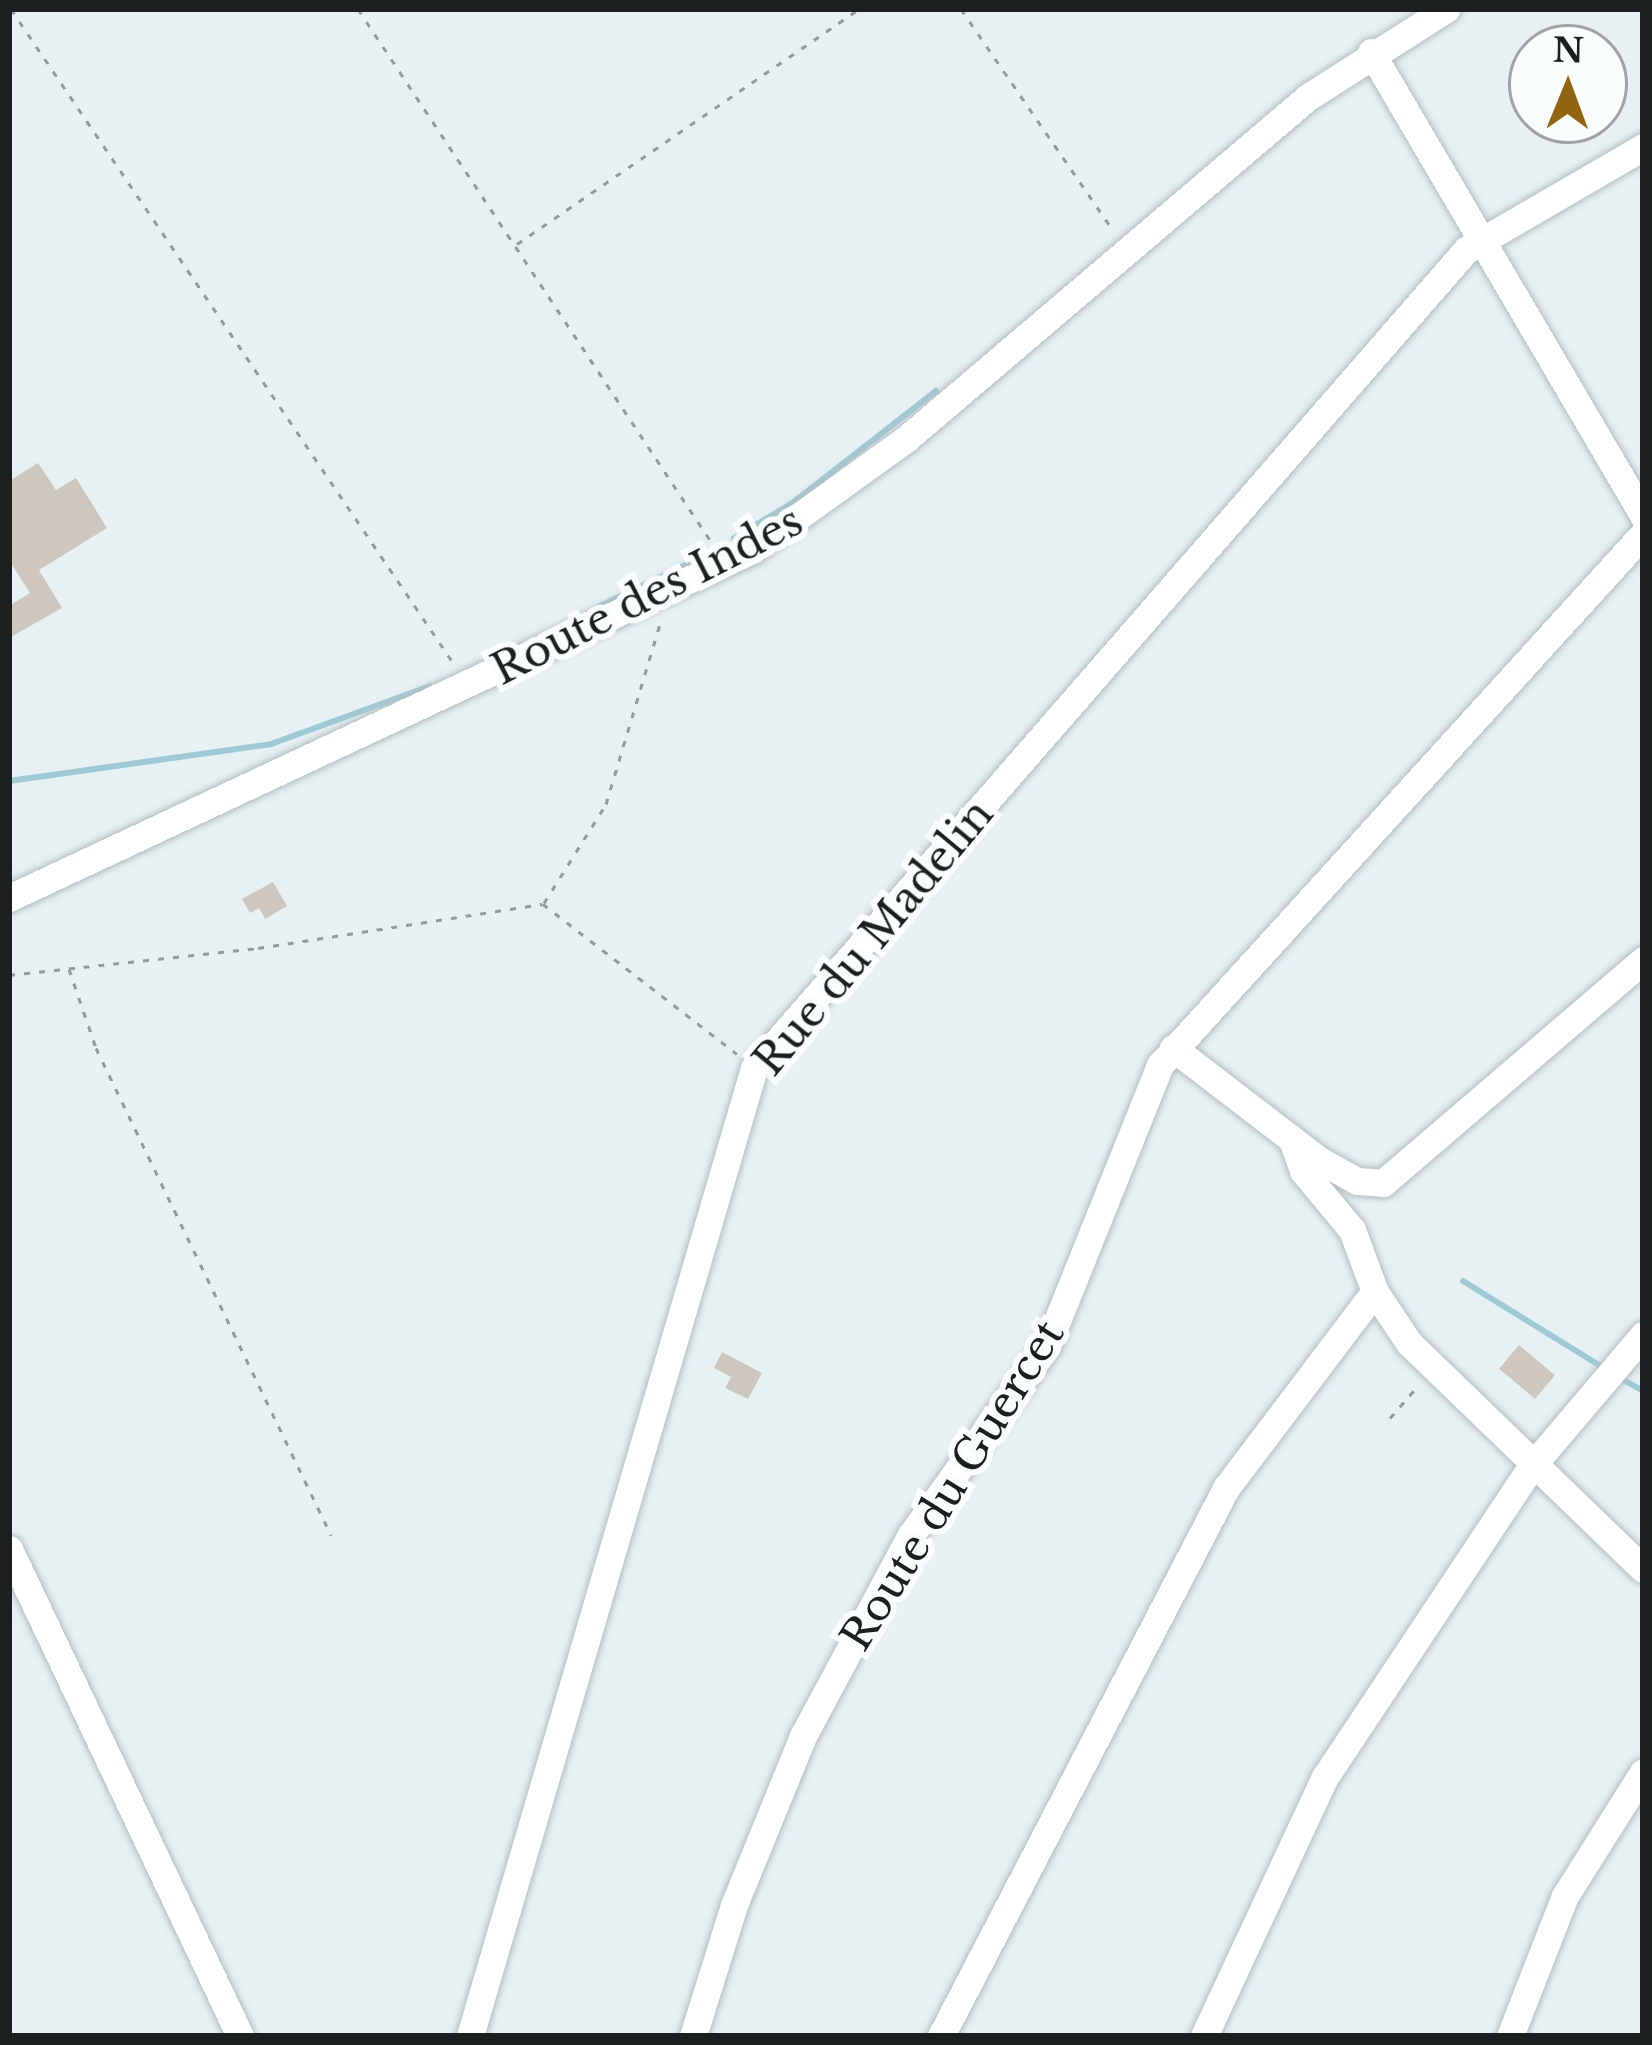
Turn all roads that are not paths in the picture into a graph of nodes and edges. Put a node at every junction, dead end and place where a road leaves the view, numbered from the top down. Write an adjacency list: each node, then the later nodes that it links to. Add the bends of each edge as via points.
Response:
1 (1446, 9): 2 (street, Route des Indes)
2 (1371, 52): 4 (street); 7 (street, Route des Indes, via 873,466 724,565)
3 (1643, 148): 4 (street, Rue du Madelin)
4 (1478, 241): 5 (street); 18 (street, Rue du Madelin, via 754,1068)
5 (1643, 515)
6 (1643, 534): 9 (street, Route du Guercet)
7 (9, 898)
8 (1643, 959): 10 (street, via 1396,1178 1357,1181)
9 (1173, 1048): 10 (street); 19 (street, Route du Guercet, via 1145,1096 1047,1346 920,1520 803,1736 734,1905)
10 (1292, 1139): 11 (street, via 1298,1164 1352,1230)
11 (1374, 1292): 13 (street, via 1433,1367); 20 (street, via 1226,1488)
12 (1643, 1335): 13 (street)
13 (1535, 1462): 15 (street); 21 (street, via 1325,1778)
14 (9, 1549): 17 (street)
15 (1643, 1569)
16 (1643, 1772): 22 (street, via 1564,1895)
17 (240, 2036)
18 (470, 2036)
19 (693, 2036)
20 (941, 2036)
21 (1204, 2036)
22 (1510, 2036)

